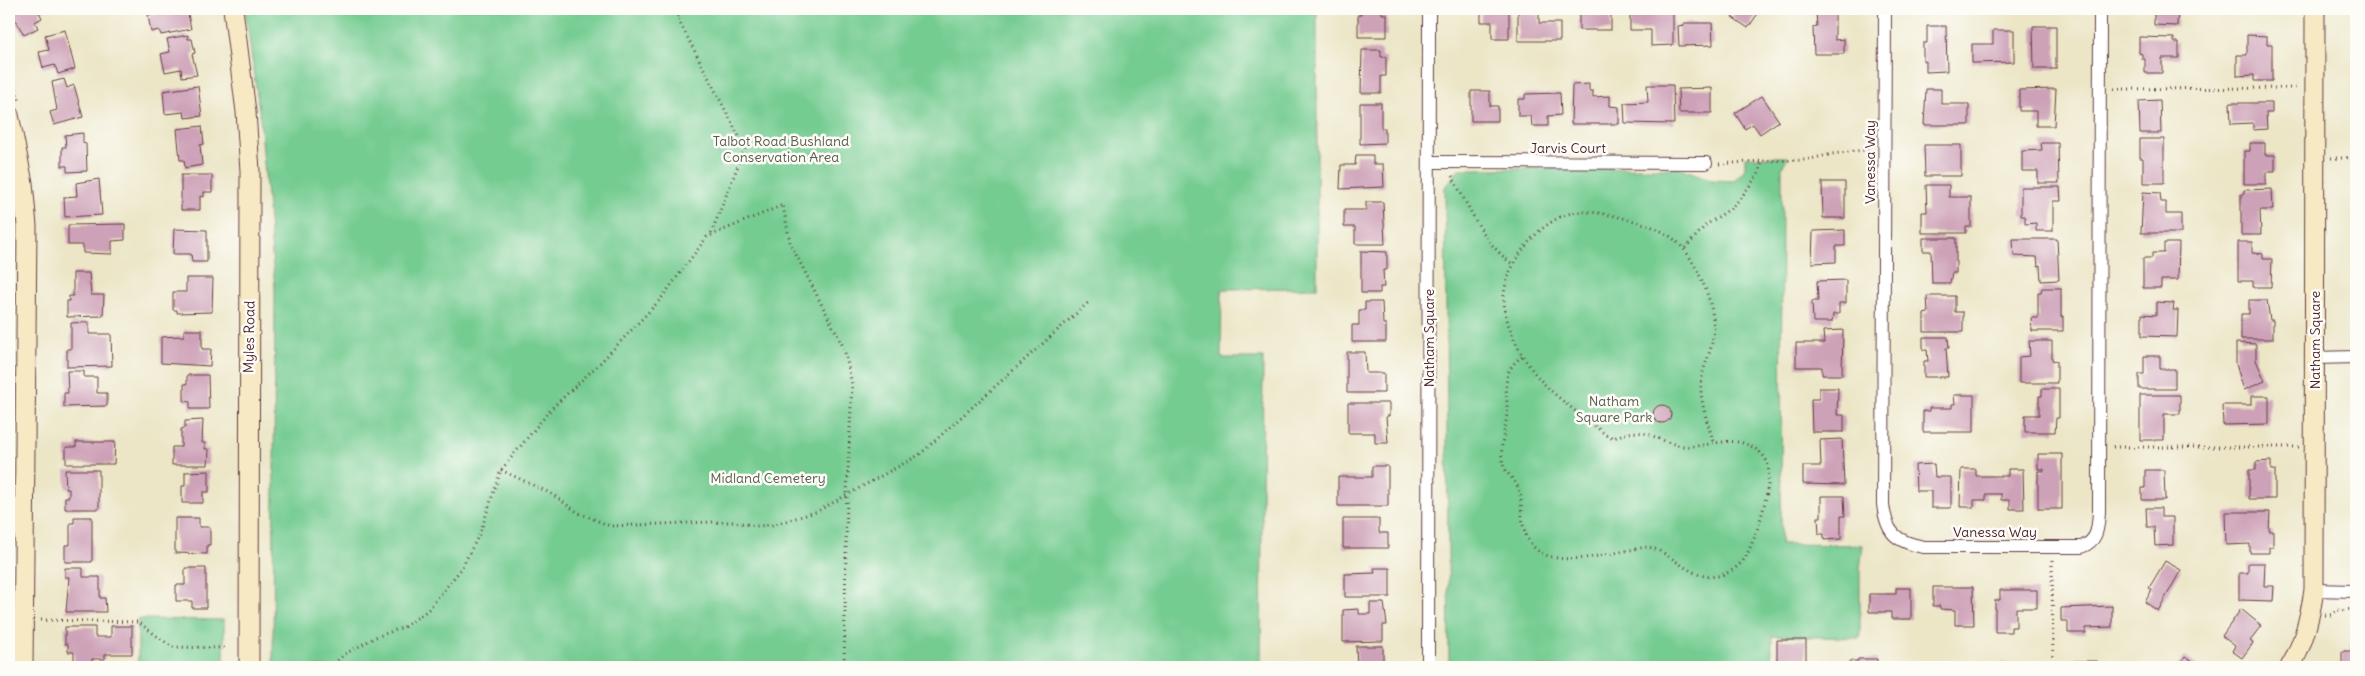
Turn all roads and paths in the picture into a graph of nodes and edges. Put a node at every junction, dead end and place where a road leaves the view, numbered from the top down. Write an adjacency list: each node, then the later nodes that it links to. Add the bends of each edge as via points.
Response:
1 (233, 9): 39 (street, Myles Road, via 250,171)
2 (686, 9): 18 (path, via 677,17 745,148)
3 (1429, 9): 15 (street, Natham Square)
4 (1885, 9): 11 (street, Vanessa Way)
5 (2100, 9): 9 (street, Vanessa Way)
6 (2315, 9): 12 (street, Natham Square)
7 (9, 65): 10 (path)
8 (2303, 88): 9 (path)
9 (2100, 89): 26 (street, Vanessa Way)
10 (15, 111): 30 (street, via 27,226)
11 (1885, 148): 14 (path, via 1806,160); 31 (street, Vanessa Way, via 1885,522 1895,536 1907,544 1924,547)
12 (2315, 158): 13 (path); 23 (street, Natham Square)
13 (2356, 158)
14 (1762, 161): 16 (path); 19 (path, via 1759,173 1740,199 1706,225)
15 (1430, 162): 16 (street, Jarvis Court); 42 (street, Natham Square)
16 (1706, 163)
17 (1452, 176): 20 (path, via 1491,242 1503,258)
18 (710, 236): 28 (path, via 660,300 552,408); 29 (path, via 783,205 790,242 844,348 852,384)
19 (1685, 248): 20 (path, via 1667,233 1640,222 1578,212 1559,217 1535,234); 25 (path, via 1702,280 1711,308 1713,337 1701,386)
20 (1514, 265): 22 (path, via 1508,277 1504,301)
21 (1089, 302): 29 (path, via 920,455)
22 (1522, 356): 25 (path, via 1541,381 1606,435 1614,438 1639,432 1684,446); 25 (path, via 1512,365 1507,378 1502,454 1505,469 1520,493 1524,531 1536,549 1544,554 1590,559 1648,547 1657,549 1694,574 1716,576 1736,568 1750,547 1764,502 1767,462 1763,455 1748,445)
23 (2315, 358): 24 (street); 32 (street, Natham Square)
24 (2356, 358)
25 (1713, 442)
26 (2100, 446): 27 (path); 31 (street, Vanessa Way, via 2096,537 2081,547)
27 (2302, 447)
28 (501, 470): 29 (path, via 552,494 577,512 610,526 712,522 772,525 816,512); 40 (path, via 480,533 461,569 428,610 404,627 376,637 346,654)
29 (847, 494): 41 (path)
30 (16, 504): 38 (street)
31 (2052, 546): 43 (path)
32 (2314, 590): 33 (street); 44 (street, Natham Square, via 2310,616)
33 (2356, 591)
34 (2356, 610): 35 (path, via 2337,610)
35 (2325, 615)
36 (39, 620): 37 (path, via 138,622 172,647)
37 (226, 648)
38 (23, 667)
39 (249, 667)
40 (330, 667)
41 (844, 667)
42 (1428, 667)
43 (2053, 667)
44 (2290, 667)

